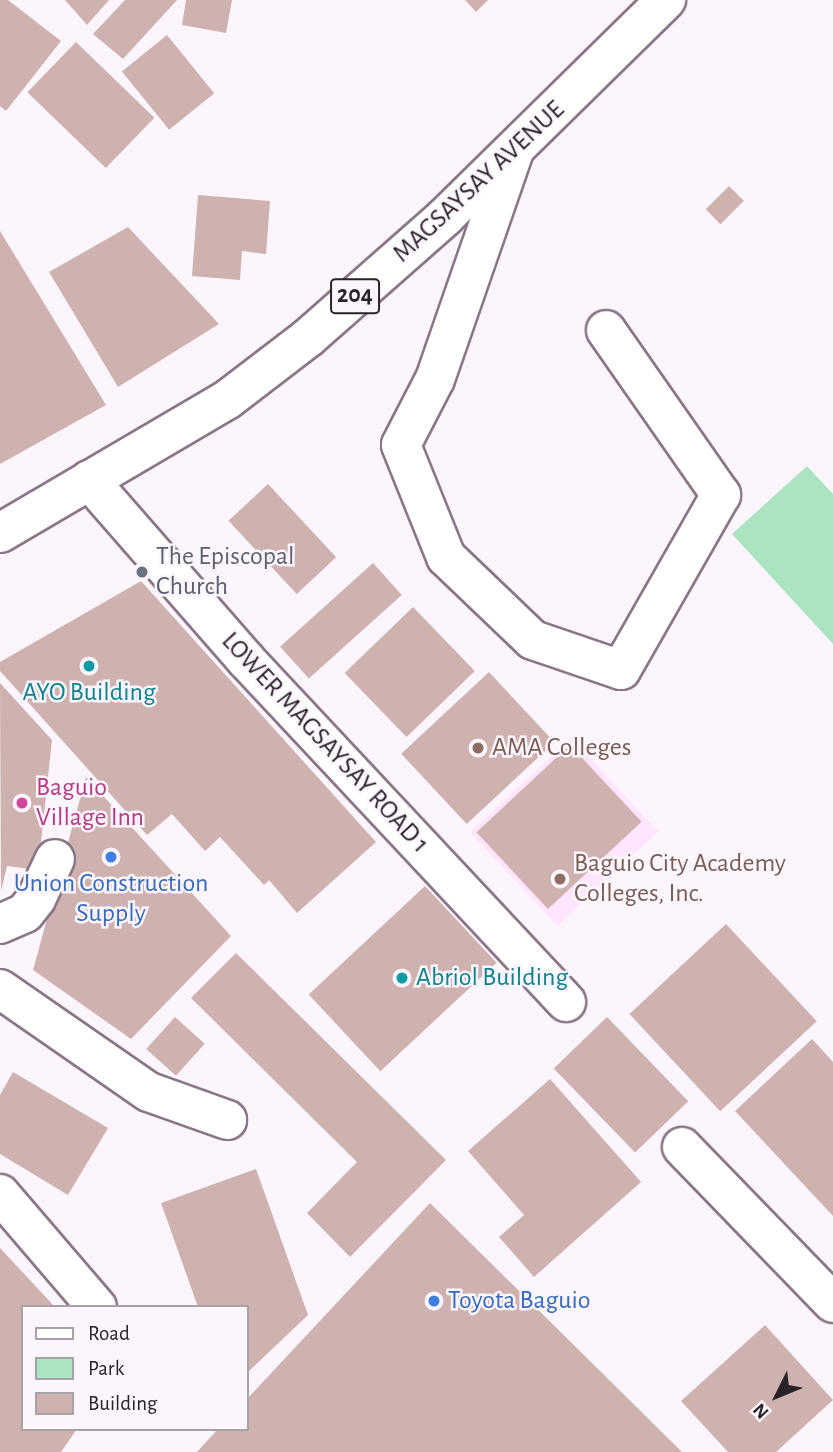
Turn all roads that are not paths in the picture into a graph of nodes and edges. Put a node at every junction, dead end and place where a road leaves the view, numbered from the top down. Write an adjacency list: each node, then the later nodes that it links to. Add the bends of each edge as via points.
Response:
1 (666, 0): 2 (main road, MAGSAYSAY AVENUE / 204)
2 (514, 152): 3 (main road, via 440,366 401,445 446,557 533,640 621,670 722,495); 4 (main road, MAGSAYSAY AVENUE / 204, via 319,327 247,385)
3 (606, 330)
4 (89, 480): 5 (main road, MAGSAYSAY AVENUE / 204); 9 (main road, LOWER MAGSAYSAY ROAD 1, via 247,661)
5 (0, 533)
6 (55, 859): 7 (main road, via 25,913)
7 (0, 924)
8 (0, 989): 10 (main road, via 149,1092)
9 (566, 1002)
10 (227, 1120)
11 (682, 1147): 13 (main road)
12 (0, 1194): 14 (main road)
13 (833, 1303)
14 (95, 1305)

